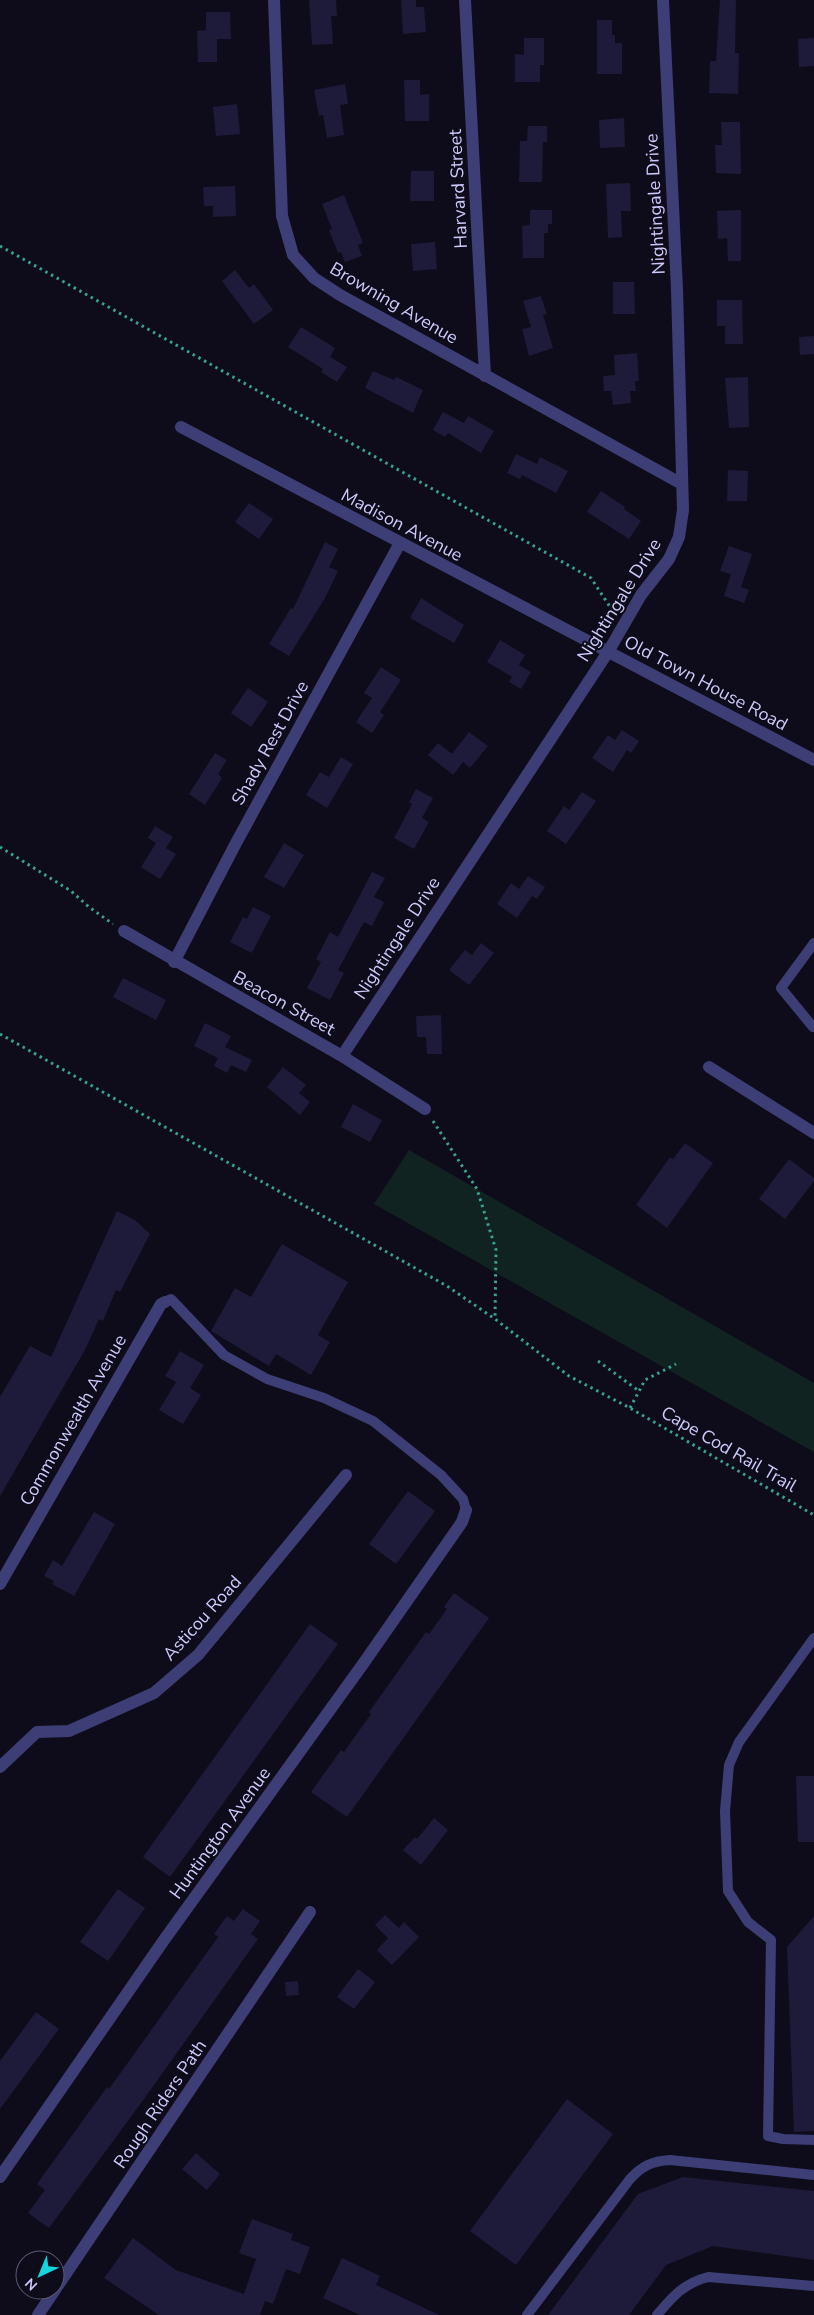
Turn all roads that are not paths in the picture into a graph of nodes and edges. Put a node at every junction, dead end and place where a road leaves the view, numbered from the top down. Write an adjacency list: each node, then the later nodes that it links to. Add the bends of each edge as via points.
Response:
1 (274, 0): 4 (street, Browning Avenue, via 282,216 293,255 314,278 340,295)
2 (465, 0): 4 (street, Harvard Street)
3 (663, 0): 6 (street, Nightingale Drive)
4 (485, 376): 6 (street, Browning Avenue)
5 (181, 427): 7 (street, Madison Avenue)
6 (682, 484): 8 (street, Nightingale Drive, via 679,536 669,559 641,595)
7 (400, 543): 8 (street, Madison Avenue); 12 (street, Shady Rest Drive)
8 (608, 652): 9 (street, Old Town House Road); 14 (street, Nightingale Drive)
9 (814, 760)
10 (124, 931): 12 (street, Beacon Street)
11 (814, 943): 13 (lane, via 781,988)
12 (174, 962): 14 (street, Beacon Street)
13 (813, 1027)
14 (342, 1056): 16 (street, Beacon Street)
15 (709, 1067): 17 (street)
16 (425, 1109)
17 (814, 1133)
18 (164, 1302): 20 (lane, via 171,1299 224,1355 267,1379 324,1398 373,1421 441,1476 463,1499); 21 (street, Commonwealth Avenue)
19 (346, 1475): 23 (street, Asticou Road, via 198,1655 154,1693 69,1731 37,1732)
20 (466, 1510): 27 (street, Huntington Avenue, via 462,1522 369,1656 164,1940)
21 (0, 1584)
22 (814, 1638): 25 (lane, via 740,1742 729,1765 725,1811 728,1892 748,1922 771,1940 768,2136)
23 (0, 1767)
24 (310, 1912): 29 (street, Rough Riders Path)
25 (814, 2140)
26 (814, 2175): 30 (lane, via 670,2160 652,2162 630,2179)
27 (0, 2177)
28 (814, 2286): 31 (lane, via 708,2277 680,2289)
29 (38, 2315)
30 (527, 2315)
31 (657, 2315)

